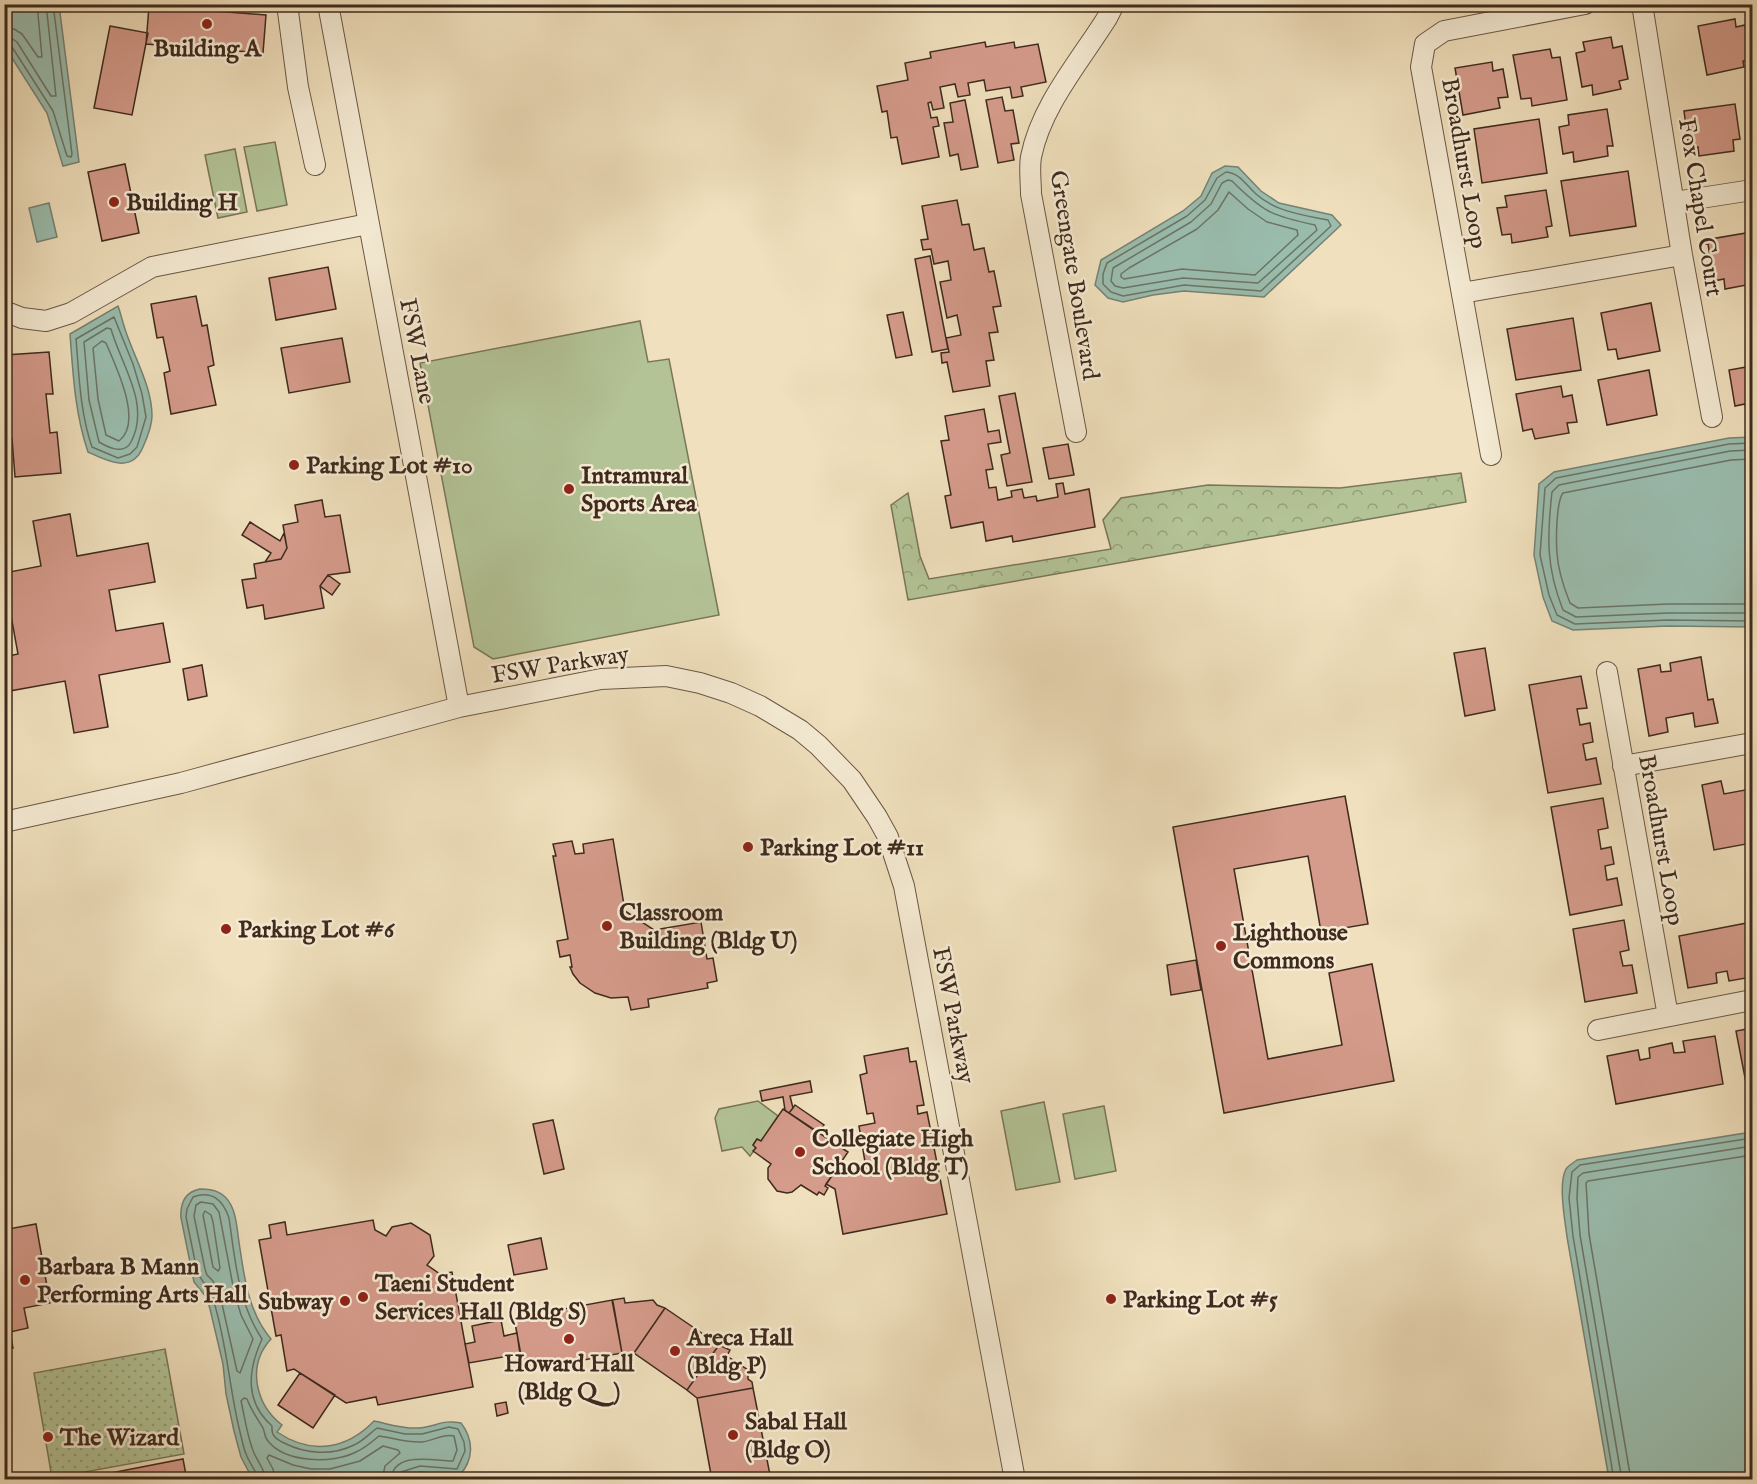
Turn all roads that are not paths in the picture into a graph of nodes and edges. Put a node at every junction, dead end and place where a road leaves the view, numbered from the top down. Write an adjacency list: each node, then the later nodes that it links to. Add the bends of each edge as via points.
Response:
1 (287, 4): 6 (street, via 298,87)
2 (328, 4): 9 (street, FSW Lane)
3 (1114, 4): 14 (street, Greengate Boulevard, via 1051,106 1030,159 1031,194)
4 (1585, 4): 11 (street, Broadhurst Loop, via 1444,32 1425,44 1421,67)
5 (1642, 4): 8 (street, Fox Chapel Court)
6 (315, 165)
7 (1752, 190): 8 (street)
8 (1674, 202): 10 (street, Fox Chapel Court)
9 (368, 224): 12 (street, via 152,267 71,313 46,321); 17 (street, FSW Lane)
10 (1682, 255): 11 (street); 13 (street, Fox Chapel Court)
11 (1462, 293): 15 (street, Broadhurst Loop)
12 (4, 311)
13 (1712, 417)
14 (1076, 432)
15 (1491, 455)
16 (1606, 672): 19 (street, Broadhurst Loop)
17 (459, 707): 20 (street, FSW Parkway, via 181,783); 24 (street, FSW Parkway, via 602,679 666,676 700,683 760,706 800,730 838,763 866,798 888,837 904,886)
18 (1752, 743): 19 (street)
19 (1623, 766): 22 (street, Broadhurst Loop)
20 (4, 822)
21 (1752, 1000): 22 (street)
22 (1668, 1016): 23 (street)
23 (1598, 1030)
24 (1015, 1479)

